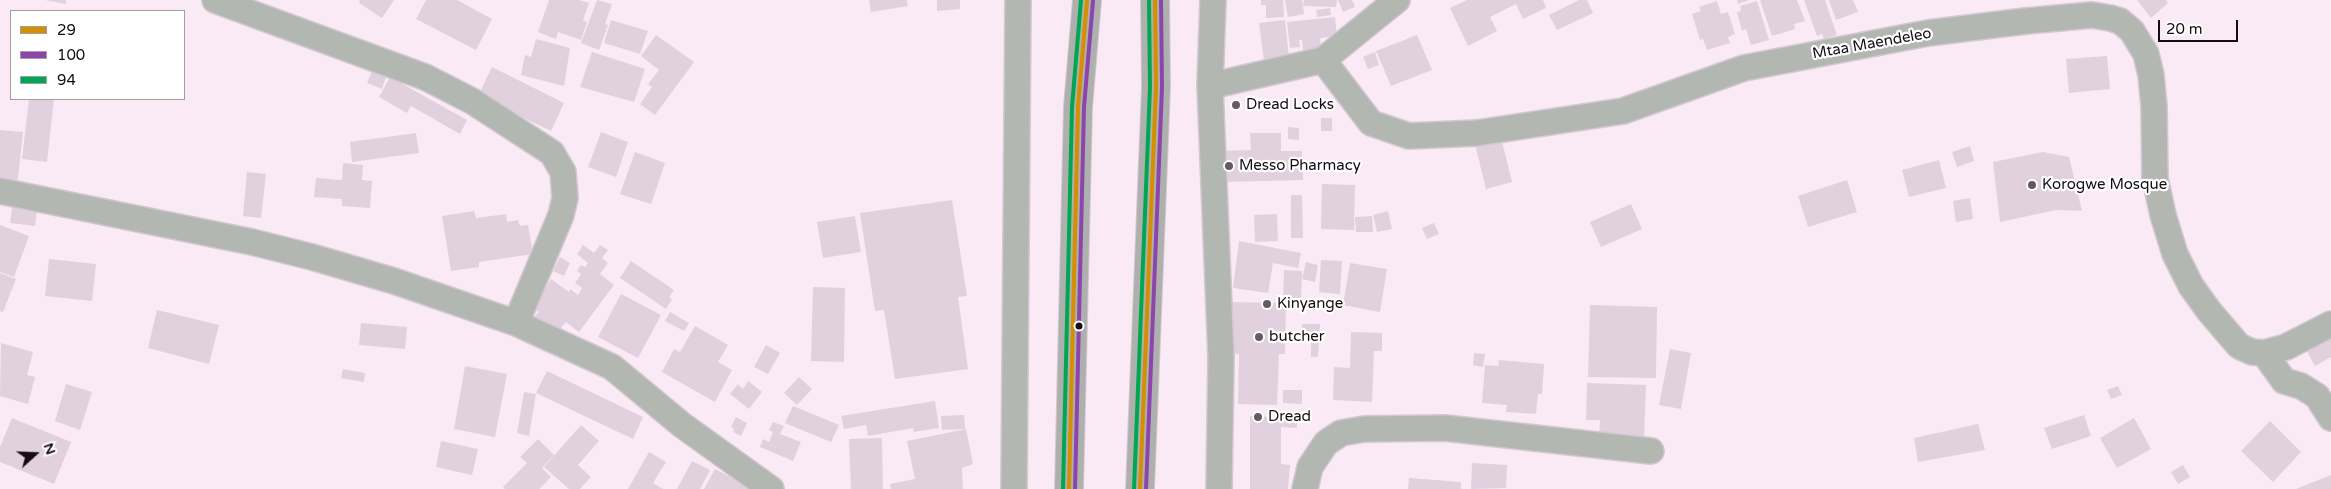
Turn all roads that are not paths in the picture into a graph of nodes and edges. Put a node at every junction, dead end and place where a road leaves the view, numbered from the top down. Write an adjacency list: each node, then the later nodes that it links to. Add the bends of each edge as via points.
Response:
1 (215, 0): 10 (street, via 425,78 472,101 552,154 563,172 565,198 561,216)
2 (1018, 0): 16 (street)
3 (1087, 0): 17 (highway, via 1078,117)
4 (1155, 0): 18 (highway, via 1156,87)
5 (1213, 0): 8 (street)
6 (1397, 0): 7 (street)
7 (1323, 60): 8 (street); 12 (street, Mtaa Maendeleo, via 1371,123 1409,136 1477,133 1622,111 1744,68 1928,33 2092,16 2120,21 2140,42 2151,75 2155,178 2175,254 2191,286 2223,328 2247,351)
8 (1210, 86): 19 (street, via 1221,357)
9 (0, 191): 10 (street, via 312,257)
10 (516, 323): 15 (street, via 612,367 682,426)
11 (2331, 324): 12 (street, via 2295,344)
12 (2264, 353): 13 (street, via 2284,381 2302,386 2317,396)
13 (2331, 418)
14 (1651, 451): 20 (street, via 1445,428 1364,429 1342,433 1326,443 1310,467)
15 (771, 489)
16 (1014, 489)
17 (1069, 489)
18 (1140, 489)
19 (1219, 489)
20 (1306, 489)

